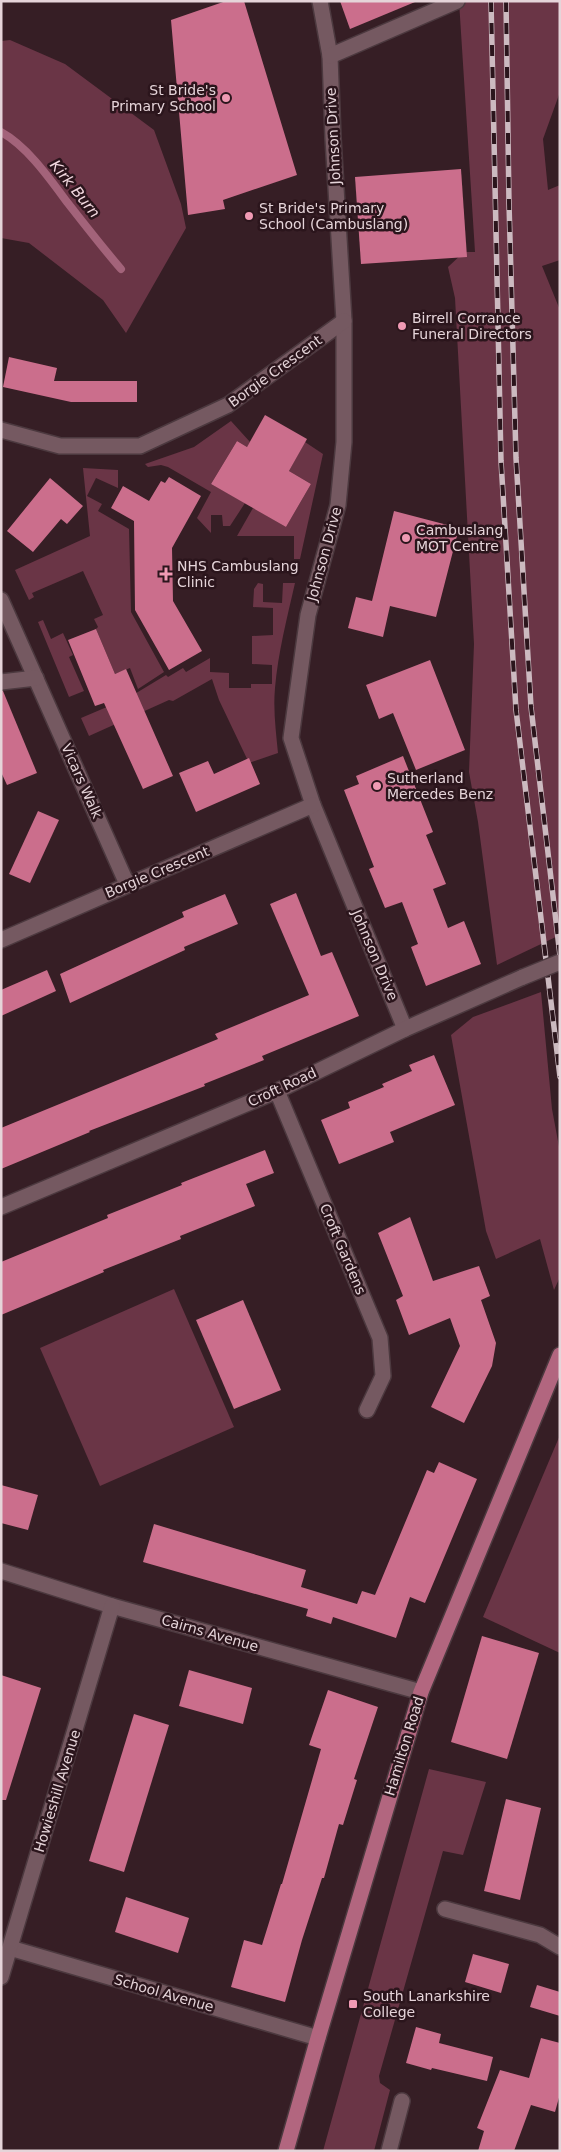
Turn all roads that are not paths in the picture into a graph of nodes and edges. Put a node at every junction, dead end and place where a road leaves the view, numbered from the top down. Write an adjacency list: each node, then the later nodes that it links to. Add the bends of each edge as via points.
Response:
1 (320, 1): 3 (street, Johnson Drive)
2 (457, 1): 3 (street)
3 (330, 56): 4 (street, Johnson Drive)
4 (344, 321): 5 (street, Borgie Crescent, via 228,405 140,446 60,446); 9 (street, Johnson Drive, via 344,442 338,505 308,615 291,738)
5 (1, 430)
6 (1, 600): 7 (street, Vicars Walk)
7 (36, 678): 8 (street); 10 (street, Vicars Walk)
8 (1, 682)
9 (312, 805): 10 (street, Borgie Crescent); 13 (street, Johnson Drive)
10 (127, 884): 11 (street, Borgie Crescent)
11 (1, 940)
12 (560, 962): 13 (street, Croft Road, bridge)
13 (405, 1028): 14 (street, Croft Road)
14 (277, 1091): 15 (street, Croft Road); 17 (street, Croft Gardens, via 380,1338 383,1376)
15 (1, 1207)
16 (560, 1355): 20 (main road, Hamilton Road)
17 (367, 1410)
18 (1, 1571): 19 (street, Cairns Avenue)
19 (112, 1606): 20 (street, Cairns Avenue); 23 (street, Howieshill Avenue)
20 (421, 1692): 25 (main road, Hamilton Road)
21 (445, 1909): 22 (street, via 540,1935)
22 (560, 1947)
23 (10, 1948): 24 (street, Howieshill Avenue); 25 (street, School Avenue)
24 (1, 1977)
25 (318, 2038): 27 (main road, Hamilton Road)
26 (402, 2101): 28 (street)
27 (286, 2151)
28 (389, 2151)

